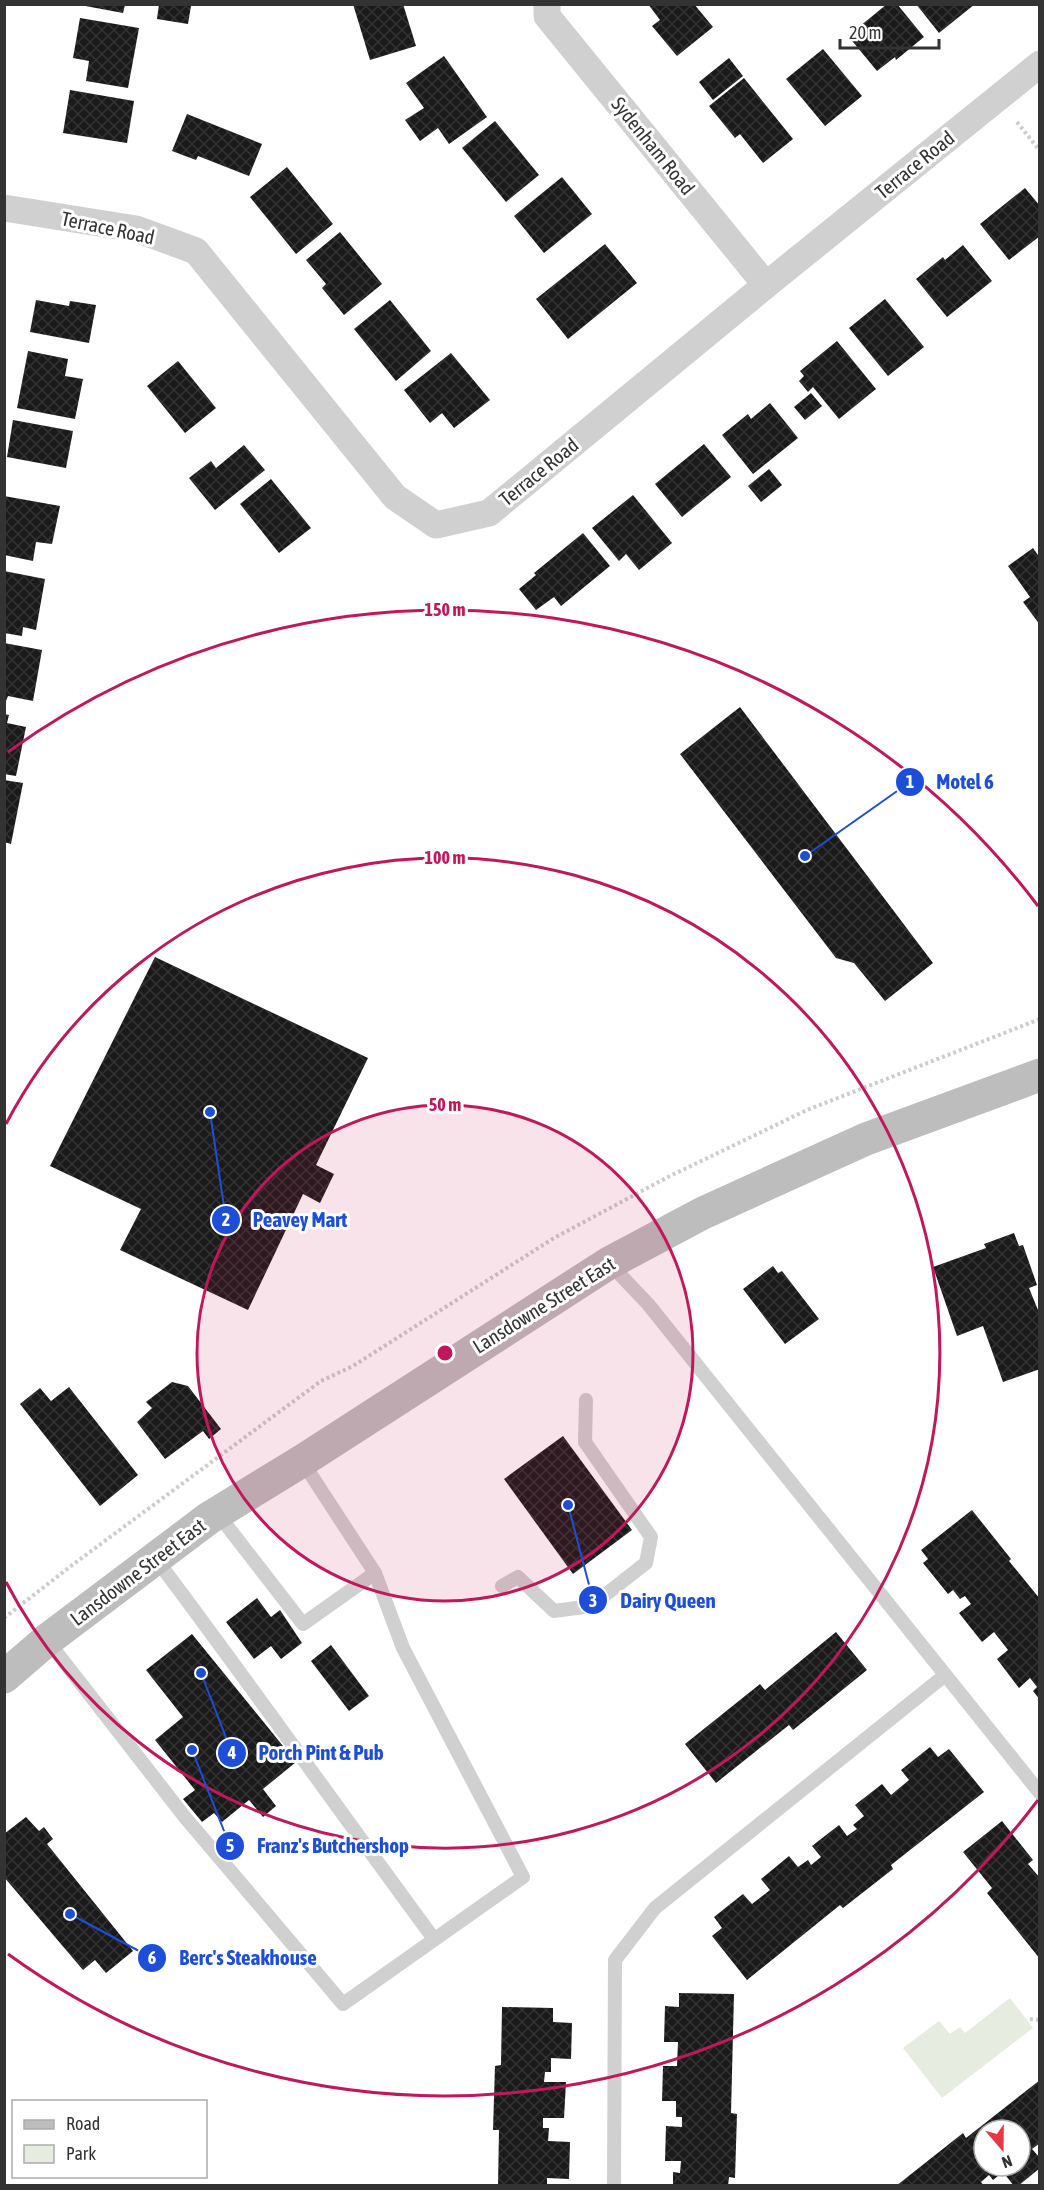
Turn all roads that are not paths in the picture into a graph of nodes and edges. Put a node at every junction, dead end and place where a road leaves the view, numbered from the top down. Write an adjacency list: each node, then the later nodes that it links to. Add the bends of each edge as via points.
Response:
1 (547, 4): 4 (street, Sydenham Road, via 547,16)
2 (1040, 64): 4 (street, Terrace Road)
3 (4, 208): 4 (street, Terrace Road, via 136,229 196,251 395,497 435,525 489,513)
4 (766, 285)
5 (1040, 1075): 6 (main road, Lansdowne Street East, via 866,1139 703,1213)
6 (609, 1263): 8 (main road, Lansdowne Street East); 14 (lane, via 648,1304)
7 (586, 1400): 12 (lane, via 585,1442 651,1537 646,1563 591,1606 554,1611 518,1577)
8 (302, 1461): 9 (main road, Lansdowne Street East); 11 (lane)
9 (218, 1513): 10 (main road, Lansdowne Street East); 11 (lane, via 303,1624)
10 (156, 1559): 13 (main road, Lansdowne Street East); 17 (lane)
11 (375, 1573): 17 (lane, via 403,1648 523,1876)
12 (502, 1586)
13 (47, 1640): 15 (main road, Lansdowne Street East); 17 (lane, via 184,1816 343,2004)
14 (944, 1676): 16 (lane); 18 (lane, via 656,1908 615,1960)
15 (4, 1677)
16 (1040, 1793)
17 (434, 1939)
18 (614, 2186)

